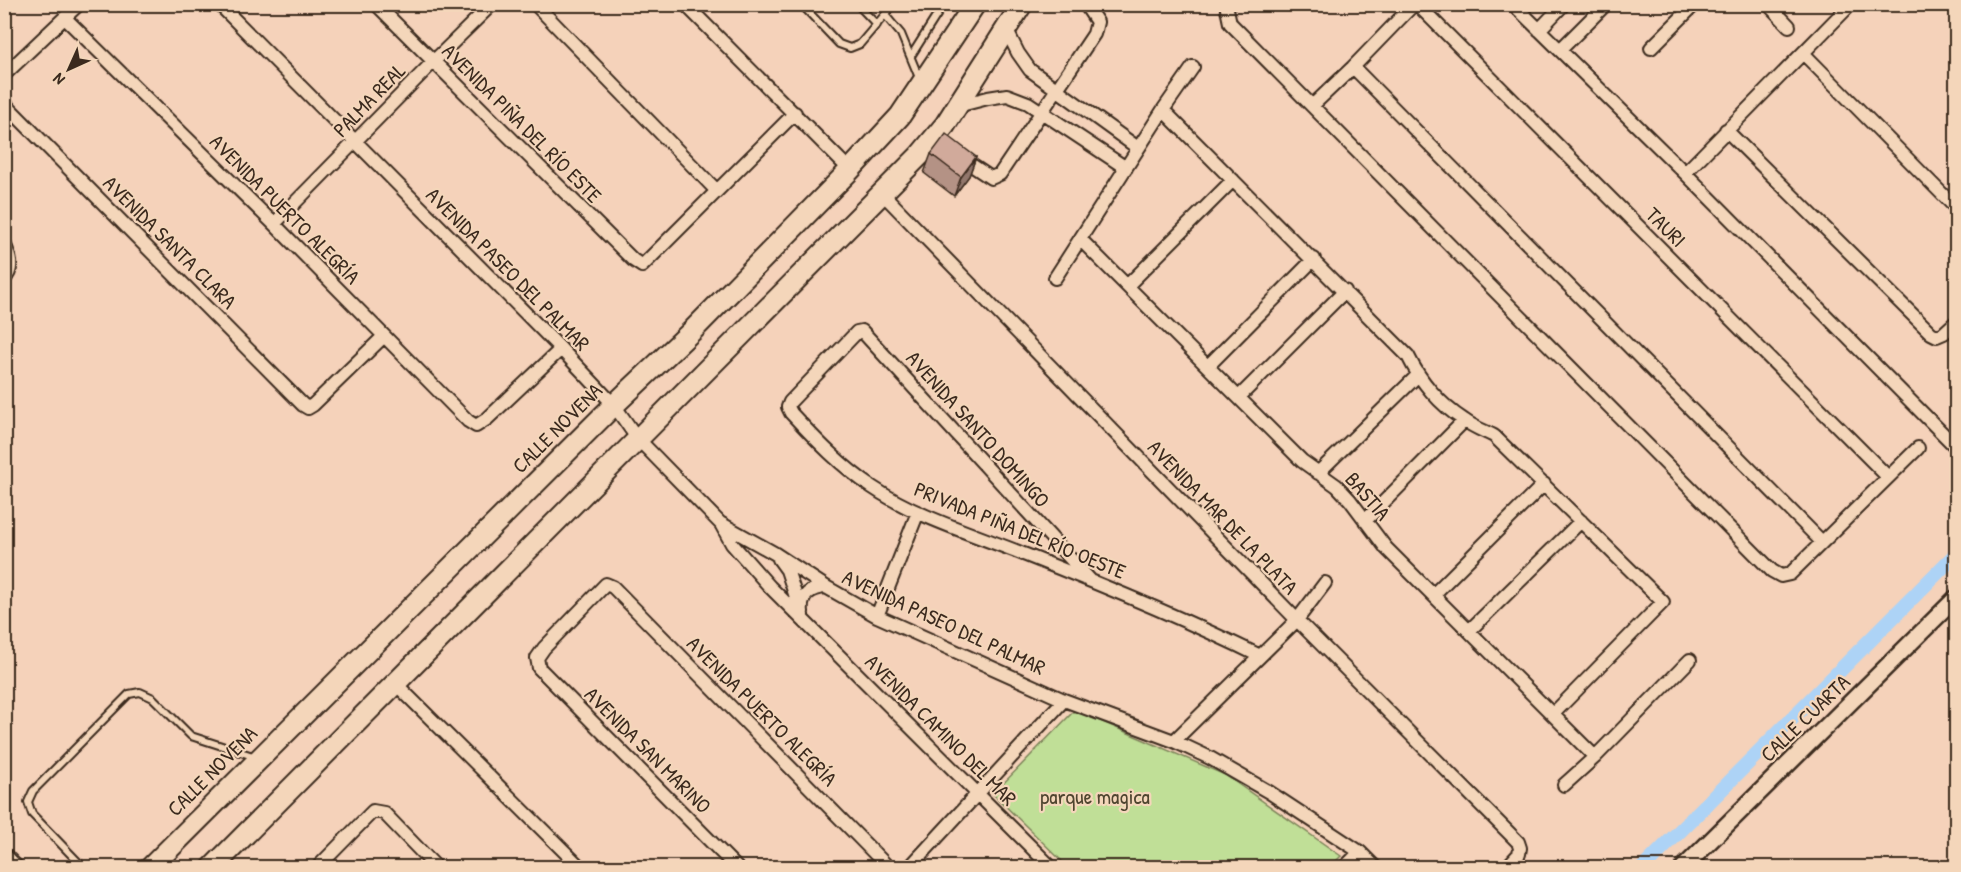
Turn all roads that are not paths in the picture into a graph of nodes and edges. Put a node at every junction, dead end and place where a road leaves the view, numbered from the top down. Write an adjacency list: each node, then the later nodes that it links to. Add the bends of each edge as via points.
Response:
1 (79, 4): 23 (street)
2 (219, 4): 45 (street, AVENIDA PASEO DEL PALMAR)
3 (376, 4): 32 (street, AVENIDA PIÑA DEL RÍO ESTE)
4 (492, 4): 32 (street, PALMA REAL)
5 (535, 4): 52 (street)
6 (686, 4): 43 (street)
7 (801, 4): 24 (lane, via 839,44 850,48 860,44)
8 (857, 4): 24 (lane)
9 (894, 4): 22 (lane)
10 (944, 4): 31 (lane)
11 (975, 4): 36 (main road, CALLE NOVENA)
12 (1022, 4): 26 (main road)
13 (1085, 4): 37 (street, via 1097,22 1094,34)
14 (1228, 4): 40 (street, via 1230,23)
15 (1415, 4): 34 (street); 76 (street, TAURI)
16 (1513, 4): 27 (street)
17 (1564, 4): 27 (street)
18 (1606, 4): 29 (street)
19 (1695, 4): 28 (street)
20 (1767, 4): 25 (street)
21 (1851, 4): 30 (street)
22 (885, 15): 24 (lane); 31 (lane, via 901,34)
23 (66, 18): 35 (street); 55 (street, AVENIDA PUERTO ALEGRÍA)
24 (877, 25)
25 (1789, 26)
26 (1006, 29): 37 (street, via 1030,70); 39 (main road)
27 (1539, 30): 29 (street)
28 (1650, 48)
29 (1560, 50): 50 (street)
30 (1803, 52): 44 (street); 54 (street)
31 (911, 56): 36 (lane)
32 (433, 62): 45 (street, PALMA REAL); 52 (street, AVENIDA PIÑA DEL RÍO ESTE, via 642,266)
33 (1193, 67): 41 (street)
34 (1353, 67): 40 (street); 82 (street)
35 (4, 75)
36 (922, 84): 49 (main road, CALLE NOVENA, via 900,116)
37 (1057, 90): 42 (street); 46 (street)
38 (4, 103): 65 (street, AVENIDA SANTA CLARA, via 308,408)
39 (957, 106): 42 (street, via 1007,95); 53 (main road, via 920,154)
40 (1312, 106): 82 (street, via 1772,571 1781,576 1790,574)
41 (1163, 110): 46 (street); 51 (street)
42 (1042, 112): 47 (street, via 1000,174 991,178); 48 (street)
43 (795, 113): 49 (street); 52 (street)
44 (1726, 130): 50 (street); 63 (street, via 1931,333 1944,333)
45 (355, 142): 55 (street, PALMA REAL); 66 (street, AVENIDA PASEO DEL PALMAR)
46 (1138, 148): 48 (street)
47 (958, 156)
48 (1126, 168): 56 (street)
49 (850, 170): 70 (main road, CALLE NOVENA)
50 (1684, 173): 73 (street)
51 (1233, 180): 58 (street); 61 (street)
52 (717, 191)
53 (882, 193): 72 (main road); 91 (street, AVENIDA MAR DE LA PLATA)
54 (1956, 208)
55 (274, 224): 65 (street, AVENIDA PUERTO ALEGRÍA)
56 (1081, 240): 59 (street); 61 (street, BASTIA)
57 (4, 243): 60 (street, via 11,260)
58 (1314, 259): 62 (street); 67 (street)
59 (1055, 278)
60 (4, 279)
61 (1127, 286): 67 (street, BASTIA)
62 (1345, 291): 68 (street, via 1408,356); 69 (street)
63 (1956, 322)
64 (862, 331): 78 (street, PRIVADA PIÑA DEL RÍO OESTE, via 856,332 788,407 833,458 873,487); 84 (street, AVENIDA SANTO DOMINGO)
65 (384, 337): 66 (street, AVENIDA PUERTO ALEGRÍA, via 476,426)
66 (561, 349): 70 (street, AVENIDA PASEO DEL PALMAR)
67 (1208, 366): 69 (street, BASTIA)
68 (1417, 376): 71 (street); 75 (street)
69 (1239, 398): 75 (street, BASTIA)
70 (614, 405): 72 (street, AVENIDA PASEO DEL PALMAR); 101 (main road, CALLE NOVENA)
71 (1464, 421): 77 (street, via 1494,435); 79 (street)
72 (637, 438): 81 (street, AVENIDA PASEO DEL PALMAR); 96 (main road)
73 (1956, 447)
74 (1917, 448): 76 (street)
75 (1318, 473): 79 (street, BASTIA, via 1337,486)
76 (1887, 476): 82 (street)
77 (1544, 484): 80 (street); 87 (street)
78 (918, 512): 84 (street, PRIVADA PIÑA DEL RÍO OESTE); 89 (street)
79 (1365, 521): 87 (street, BASTIA)
80 (1581, 521): 92 (street); 98 (street, via 1663,602)
81 (720, 523): 83 (street, AVENIDA PASEO DEL PALMAR); 90 (street, AVENIDA CAMINO DEL MAR, via 732,544)
82 (1822, 542)
83 (774, 553): 86 (street, AVENIDA PASEO DEL PALMAR); 90 (street, AVENIDA CAMINO DEL MAR, via 787,570)
84 (1090, 580): 93 (street, PRIVADA PIÑA DEL RÍO OESTE)
85 (1325, 583): 91 (street)
86 (826, 587): 89 (street, AVENIDA PASEO DEL PALMAR); 90 (street, via 805,594 801,605)
87 (1433, 595): 92 (street, BASTIA)
88 (1956, 598): 120 (street, CALLE CUARTA)
89 (877, 616): 97 (street, AVENIDA PASEO DEL PALMAR)
90 (803, 619): 103 (street, AVENIDA CAMINO DEL MAR)
91 (1297, 620): 93 (street); 119 (street, AVENIDA MAR DE LA PLATA, via 1518,842 1519,854)
92 (1469, 631): 98 (street, BASTIA)
93 (1260, 656): 99 (street)
94 (537, 658): 113 (street, AVENIDA SAN MARINO, via 539,668); 114 (street, AVENIDA PUERTO ALEGRÍA, via 606,584 613,587)
95 (1690, 660): 100 (street)
96 (394, 682): 109 (main road); 112 (street)
97 (1064, 700): 99 (street, AVENIDA PASEO DEL PALMAR); 103 (street)
98 (1553, 714): 100 (street, BASTIA)
99 (1174, 741): 104 (street, AVENIDA PASEO DEL PALMAR, via 1240,775)
100 (1595, 757): 102 (street)
101 (259, 758): 107 (lane, via 191,736 153,699 140,692 129,694 33,791 28,802 32,814); 108 (main road, CALLE NOVENA)
102 (1564, 785)
103 (978, 794): 115 (street); 116 (street, AVENIDA CAMINO DEL MAR)
104 (1360, 852): 117 (street); 118 (street, AVENIDA PASEO DEL PALMAR)
105 (4, 854): 106 (street)
106 (18, 867)
107 (84, 867)
108 (150, 867)
109 (212, 867)
110 (317, 867): 111 (street, via 373,812 384,813)
111 (437, 867)
112 (581, 867)
113 (737, 867)
114 (889, 867)
115 (909, 867)
116 (1052, 867)
117 (1344, 867)
118 (1376, 867)
119 (1506, 867)
120 (1683, 867)

